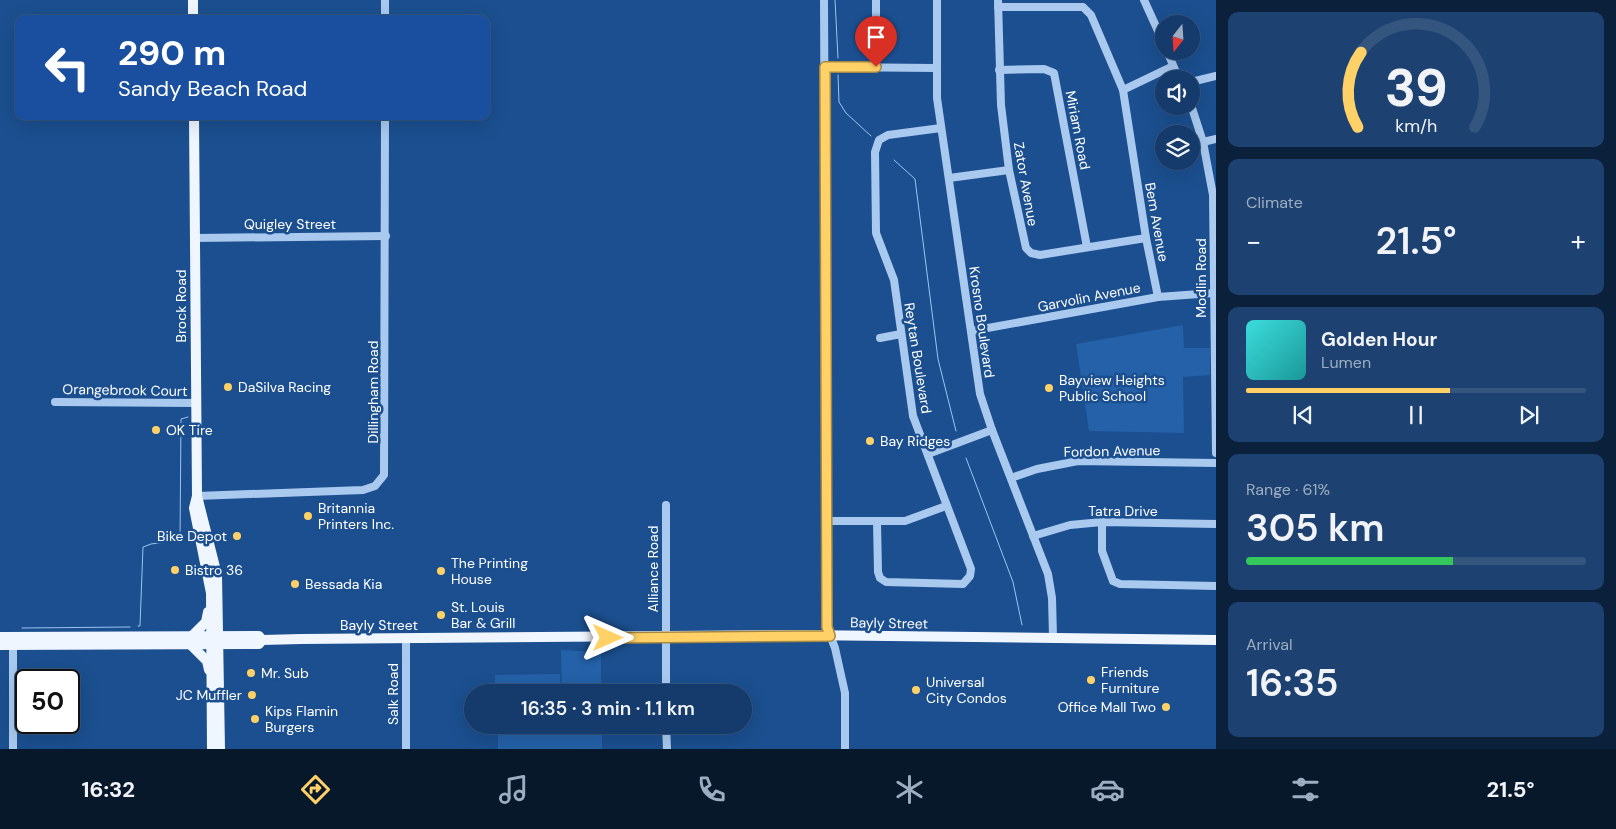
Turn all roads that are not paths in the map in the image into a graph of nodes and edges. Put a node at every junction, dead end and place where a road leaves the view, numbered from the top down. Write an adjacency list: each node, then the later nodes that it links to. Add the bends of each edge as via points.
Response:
1 (193, 0): 8 (main road)
2 (385, 0): 9 (street)
3 (824, 0): 13 (street)
4 (876, 0): 14 (street)
5 (937, 0): 15 (street, Krosno Boulevard)
6 (1144, 0): 10 (street)
7 (998, 3): 16 (street, Zator Avenue); 20 (street, Bem Avenue, via 1083,7 1091,15)
8 (193, 15)
9 (385, 15)
10 (1155, 24)
11 (1171, 60): 12 (street)
12 (1173, 66): 17 (street); 20 (street)
13 (825, 67): 14 (street); 49 (street)
14 (876, 67): 15 (street)
15 (936, 68): 24 (street, Krosno Boulevard)
16 (998, 70): 27 (street, Zator Avenue); 32 (street, Miriam Road, via 1044,69 1054,73)
17 (1175, 70)
18 (1216, 76): 19 (street)
19 (1200, 80)
20 (1123, 90): 31 (street, Bem Avenue)
21 (1194, 115): 26 (street, Modlin Road)
22 (194, 120): 30 (main road, Brock Road)
23 (385, 120): 29 (street, Dillingham Road)
24 (941, 128): 28 (street, Krosno Boulevard); 36 (street, Reytan Boulevard, via 888,135 876,146 876,232 894,280)
25 (1216, 139): 26 (street)
26 (1203, 142): 33 (street, Modlin Road, via 1213,195)
27 (1009, 170): 28 (street); 32 (street, Zator Avenue, via 1024,242 1031,253 1040,255)
28 (949, 178): 35 (street, Krosno Boulevard)
29 (386, 236): 30 (street, Quigley Street); 46 (street, Dillingham Road, via 384,474 375,486 363,490)
30 (195, 238): 40 (main road, Brock Road)
31 (1146, 238): 32 (street, Zator Avenue); 34 (street, Bem Avenue)
32 (1087, 247)
33 (1214, 294): 34 (street, Garvolin Avenue); 38 (street, Modlin Road)
34 (1158, 297): 35 (street, Garvolin Avenue)
35 (971, 331): 41 (street, Krosno Boulevard, via 980,394)
36 (901, 334): 37 (street); 43 (street, Reytan Boulevard, via 913,416)
37 (880, 338)
38 (1215, 401): 42 (street, Modlin Road)
39 (56, 402): 40 (street, Orangebrook Court)
40 (195, 403): 46 (main road, Brock Road)
41 (992, 430): 43 (street); 45 (street, Krosno Boulevard)
42 (1216, 453)
43 (928, 454): 48 (street, Reytan Boulevard)
44 (1216, 463): 45 (street, Fordon Avenue, via 1078,461)
45 (1011, 478): 53 (street, Krosno Boulevard)
46 (197, 496): 55 (main road, Brock Road, via 194,508); 56 (main road, Brock Road, via 217,575)
47 (666, 506): 60 (street, Alliance Road)
48 (946, 506): 50 (street, via 905,521); 50 (street, Reytan Boulevard, via 970,569 970,576 962,584 886,582 880,578)
49 (826, 521): 50 (street); 57 (street, via 827,627)
50 (877, 522)
51 (1102, 522): 52 (street, Tatra Drive); 53 (street, Tatra Drive, via 1070,525); 54 (street, via 1102,551 1112,581 1120,584)
52 (1216, 524)
53 (1033, 536): 59 (street, Krosno Boulevard, via 1048,574)
54 (1216, 586)
55 (211, 593): 62 (main road, via 206,622); 63 (main road, Brock Road)
56 (219, 610): 63 (main road, Brock Road); 64 (main road, via 228,628)
57 (830, 636): 59 (main road, Bayly Street); 60 (main road, Bayly Street); 76 (street, via 845,693)
58 (0, 637): 66 (main road, Bayly Street)
59 (1053, 637): 65 (main road, Bayly Street)
60 (665, 638): 61 (main road, Bayly Street); 69 (street, Alliance Road)
61 (406, 639): 64 (main road, Bayly Street, via 262,640 259,636); 74 (street, Salk Road)
62 (191, 640): 63 (main road, Bayly Street); 66 (main road, Bayly Street); 68 (main road, via 206,661)
63 (215, 640): 64 (main road, Bayly Street); 68 (main road, Brock Road)
64 (243, 640): 68 (main road, via 230,650)
65 (1216, 640)
66 (13, 641): 67 (main road, Bayly Street); 71 (street)
67 (0, 645)
68 (216, 684): 72 (main road, Brock Road); 73 (main road, Brock Road)
69 (666, 684)
70 (666, 734): 75 (street)
71 (13, 749)
72 (212, 749)
73 (220, 749)
74 (406, 749)
75 (667, 749)
76 (845, 749)

